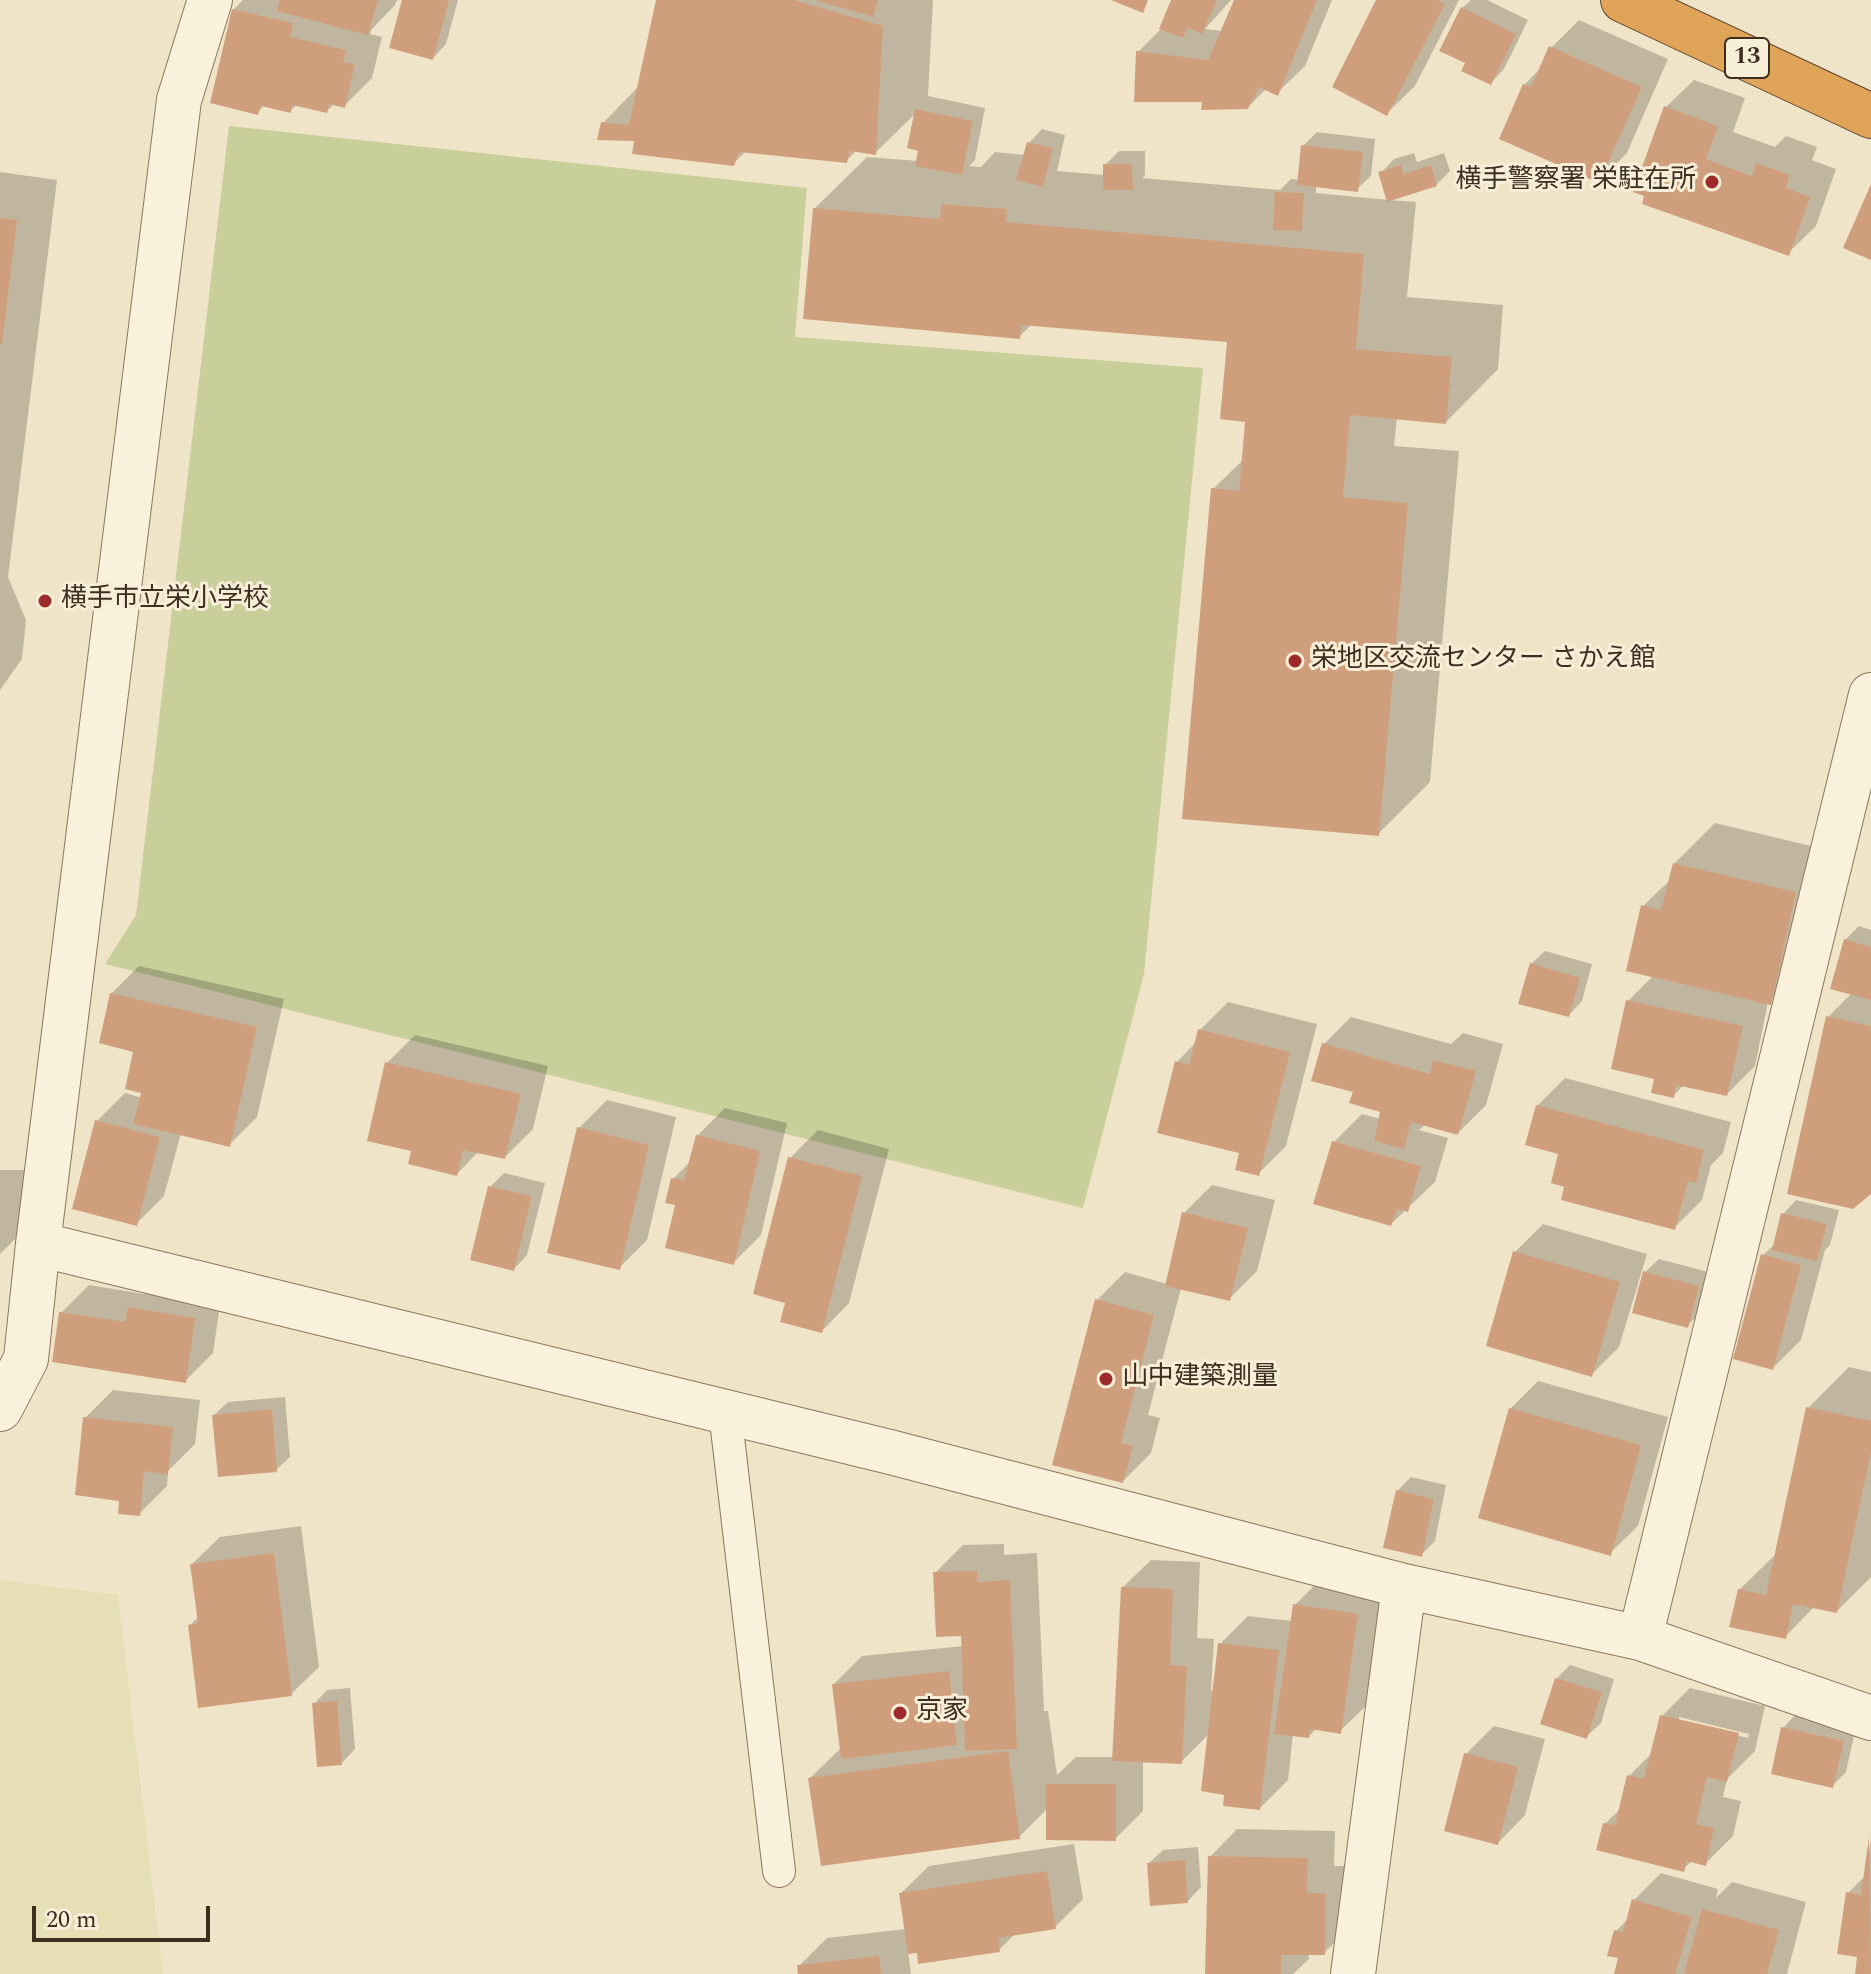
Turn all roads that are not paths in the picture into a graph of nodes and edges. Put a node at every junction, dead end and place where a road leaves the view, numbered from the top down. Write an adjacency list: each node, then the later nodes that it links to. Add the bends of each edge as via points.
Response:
1 (210, 0): 5 (street, via 179,100)
2 (1623, 0): 3 (highway, 13)
3 (1871, 116)
4 (1871, 695): 9 (street)
5 (38, 1244): 6 (street, via 26,1359); 7 (street)
6 (0, 1409)
7 (725, 1412): 8 (street); 11 (lane)
8 (1404, 1586): 9 (street); 12 (street)
9 (1640, 1638): 10 (street)
10 (1871, 1718)
11 (779, 1871)
12 (1353, 1974)

